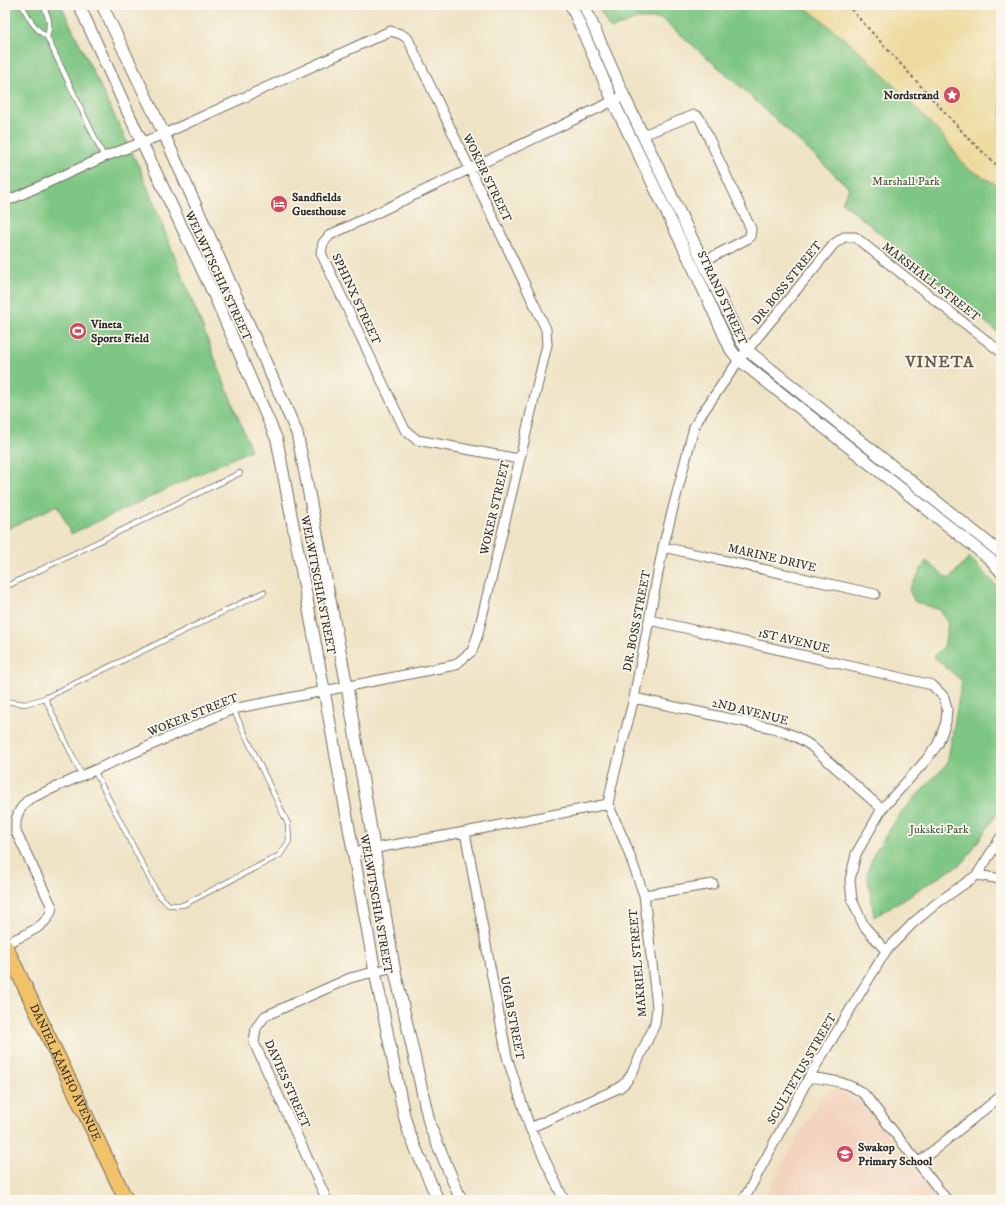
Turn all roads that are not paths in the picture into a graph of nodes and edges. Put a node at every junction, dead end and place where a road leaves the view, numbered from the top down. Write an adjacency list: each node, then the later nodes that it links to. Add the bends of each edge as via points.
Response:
1 (22, 5): 7 (lane, via 38,30)
2 (44, 5): 7 (lane, via 50,25)
3 (79, 5): 12 (street, WELWITSCHIA STREET)
4 (102, 5): 10 (street, WELWITSCHIA STREET)
5 (571, 5): 9 (street, STRAND STREET)
6 (584, 5): 8 (street, STRAND STREET)
7 (48, 37): 13 (lane)
8 (624, 96): 9 (street, SPHINX STREET); 11 (street, STRAND STREET)
9 (613, 101): 14 (street, SPHINX STREET); 20 (street, STRAND STREET, via 731,350)
10 (164, 134): 12 (street, WOKER STREET); 14 (street, WOKER STREET, via 390,32 401,34 408,39); 31 (street, WELWITSCHIA STREET, via 296,433)
11 (643, 135): 17 (street, STRAND STREET); 17 (street, via 694,115 700,119 751,229 747,239)
12 (142, 142): 13 (street, WOKER STREET); 32 (street, WELWITSCHIA STREET, via 215,297 277,440)
13 (104, 157): 15 (street, WOKER STREET)
14 (469, 169): 21 (street, WOKER STREET, via 546,329 547,345); 21 (street, SPHINX STREET, via 330,235 323,243 321,253 405,430 417,440)
15 (5, 202)
16 (844, 237): 18 (street, DR. BOSS STREET, via 834,244); 19 (street, MARSHALL STREET, via 855,237)
17 (704, 261): 18 (street, STRAND STREET)
18 (747, 350): 20 (street, DR. BOSS STREET); 24 (street, STRAND STREET)
19 (1001, 352)
20 (739, 360): 23 (street, DR. BOSS STREET, via 694,427); 25 (street, STRAND STREET)
21 (519, 459): 31 (street, WOKER STREET, via 472,651 455,665)
22 (240, 473): 27 (lane)
23 (663, 547): 29 (street, MARINE DRIVE); 30 (street, DR. BOSS STREET)
24 (1000, 550): 25 (street)
25 (990, 560): 26 (street, STRAND STREET)
26 (1001, 572)
27 (5, 587)
28 (264, 592): 33 (lane)
29 (875, 594)
30 (650, 620): 34 (street, DR. BOSS STREET); 40 (street, 1ST AVENUE, via 932,685 944,698 947,709 946,722 938,744)
31 (347, 686): 32 (street, WOKER STREET); 43 (street, WELWITSCHIA STREET)
32 (324, 690): 36 (street, WOKER STREET); 44 (street, WELWITSCHIA STREET)
33 (45, 698): 35 (lane, via 25,704); 38 (lane)
34 (634, 698): 39 (street, DR. BOSS STREET); 40 (street, 2ND AVENUE, via 773,728 795,736 810,745)
35 (5, 701)
36 (233, 709): 37 (street, WOKER STREET); 37 (lane, via 288,824 289,841 280,856 183,905 169,905 157,892)
37 (94, 770): 38 (street, WOKER STREET)
38 (82, 776): 49 (street, WOKER STREET, via 29,799 21,807 15,820 16,832 52,907 48,919)
39 (608, 804): 41 (street); 48 (street, MAKRIEL STREET)
40 (882, 809): 50 (street, via 856,854 850,880 852,900 864,926)
41 (465, 832): 43 (street); 55 (street, UGAB STREET, via 507,1057)
42 (1001, 837): 45 (street, SCULTETUS STREET)
43 (374, 848): 44 (street); 51 (street, WELWITSCHIA STREET)
44 (354, 852): 52 (street, WELWITSCHIA STREET)
45 (977, 875): 46 (street); 50 (street, SCULTETUS STREET, via 937,902)
46 (1001, 879)
47 (713, 884): 48 (street, MAKRIEL STREET)
48 (644, 895): 55 (street, MAKRIEL STREET, via 657,1016 632,1073 619,1088)
49 (5, 945): 57 (main road, DANIEL KAMHO AVENUE)
50 (886, 951): 53 (street, SCULTETUS STREET)
51 (394, 967): 52 (street, DAVIES STREET); 60 (street, WELWITSCHIA STREET, via 430,1126)
52 (375, 972): 58 (street, DAVIES STREET, via 350,978 265,1016 256,1028 254,1043); 59 (street, WELWITSCHIA STREET, via 409,1133)
53 (809, 1077): 56 (street, via 845,1083 865,1095); 62 (street, SCULTETUS STREET)
54 (1001, 1096): 56 (street)
55 (530, 1128): 61 (street, UGAB STREET)
56 (918, 1163): 63 (street)
57 (126, 1200)
58 (327, 1200)
59 (438, 1200)
60 (461, 1200)
61 (564, 1200)
62 (742, 1200)
63 (947, 1200)

